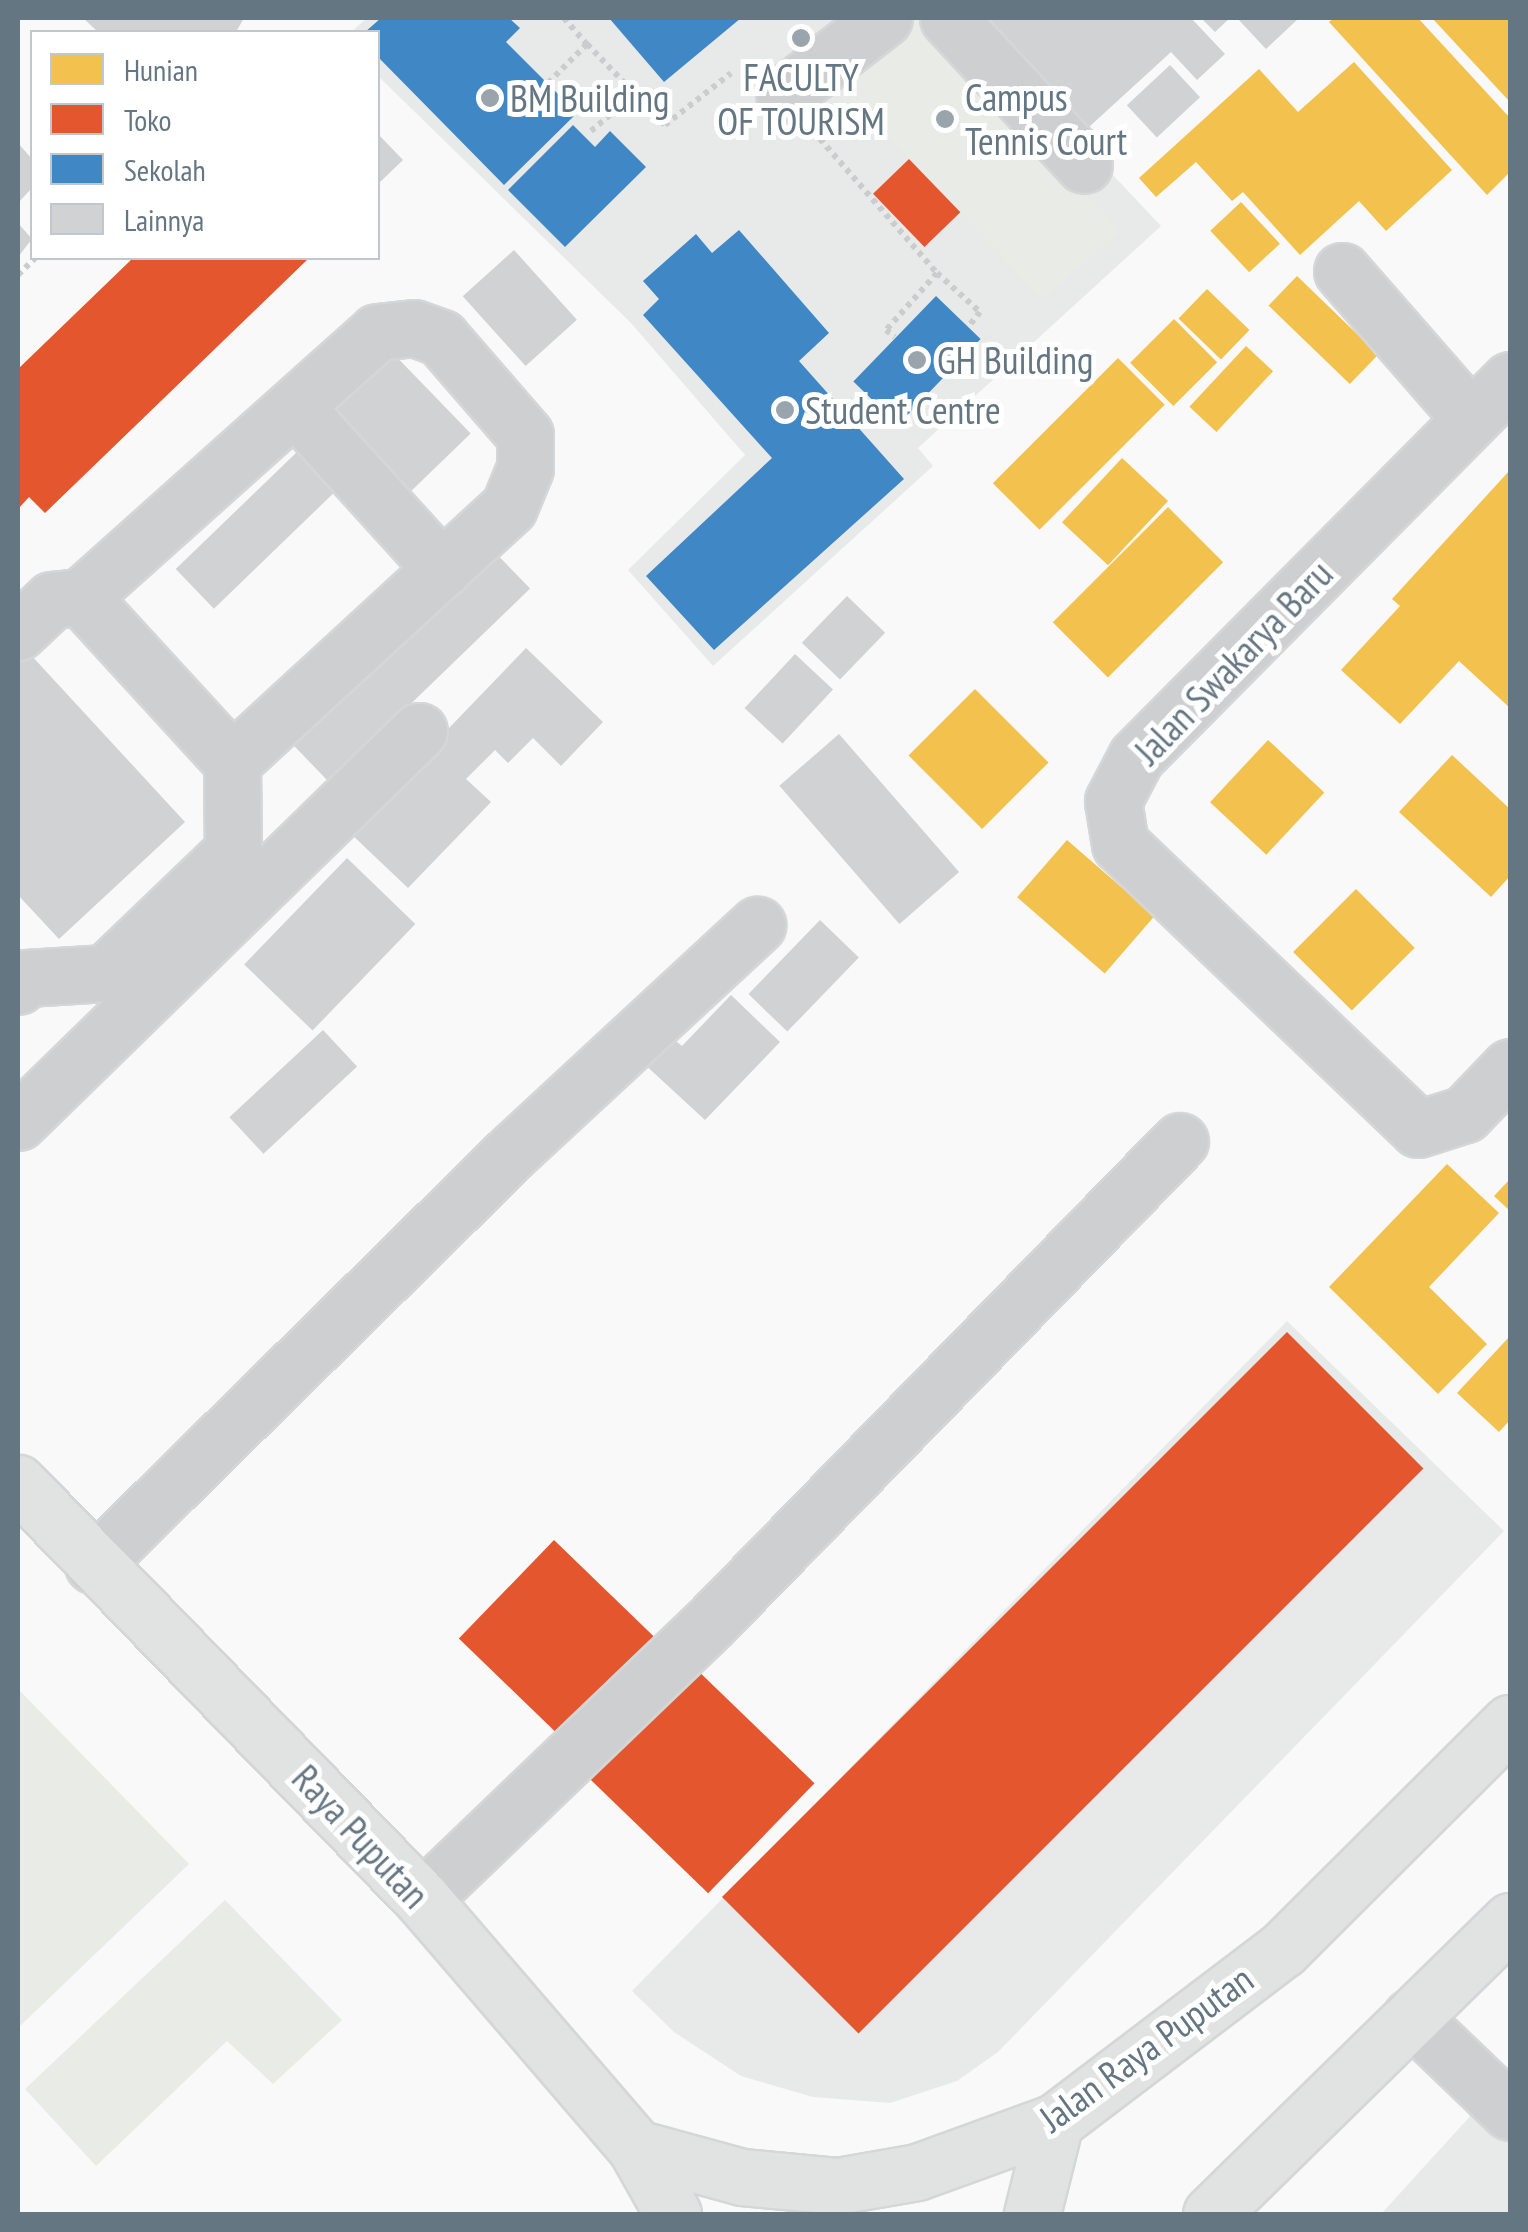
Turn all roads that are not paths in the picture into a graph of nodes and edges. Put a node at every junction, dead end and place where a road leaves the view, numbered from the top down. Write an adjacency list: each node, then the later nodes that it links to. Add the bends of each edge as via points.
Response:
1 (884, 18): 3 (street)
2 (948, 18): 4 (street)
3 (784, 96)
4 (1084, 164)
5 (1342, 272): 8 (street)
6 (1510, 380): 8 (street, Jalan Swakarya Baru)
7 (295, 407): 9 (street); 9 (street, via 377,332 414,328 441,338 525,435 525,468 509,507); 10 (street)
8 (1472, 420): 16 (street, Jalan Swakarya Baru, via 1136,757 1113,801 1120,844 1418,1129 1465,1114)
9 (442, 570): 13 (street)
10 (82, 597): 11 (street, via 52,600); 13 (street)
11 (18, 632)
12 (419, 731): 17 (street)
13 (232, 762): 15 (street, via 233,851 106,973 26,978)
14 (757, 925): 20 (street, via 513,1151)
15 (18, 986)
16 (1510, 1067)
17 (18, 1122)
18 (1180, 1141): 22 (street, via 710,1623)
19 (18, 1483): 20 (main road, Raya Puputan)
20 (93, 1565): 22 (main road, Raya Puputan)
21 (1510, 1723): 26 (main road, Jalan Raya Puputan, via 1282,1950)
22 (422, 1899): 27 (main road, Raya Puputan)
23 (1510, 1921): 24 (main road)
24 (1411, 2017): 25 (street); 30 (main road)
25 (1510, 2112)
26 (1055, 2122): 27 (main road, Jalan Raya Puputan, via 917,2172 836,2186 742,2177); 29 (main road)
27 (636, 2148): 28 (main road, Raya Puputan)
28 (674, 2214)
29 (1032, 2214)
30 (1211, 2214)

